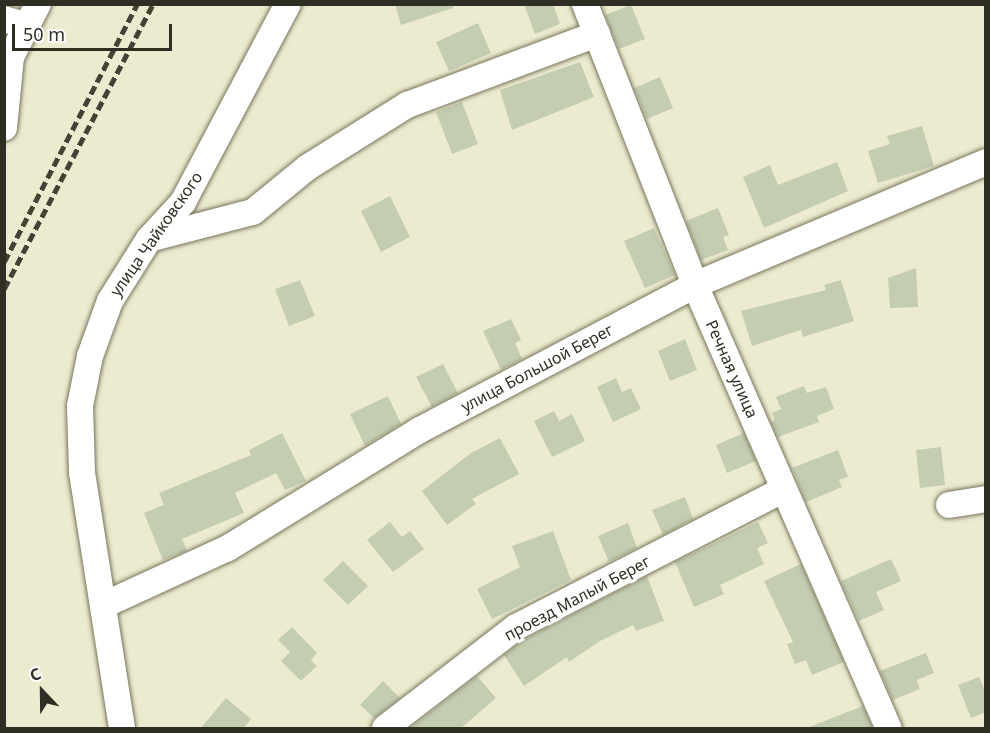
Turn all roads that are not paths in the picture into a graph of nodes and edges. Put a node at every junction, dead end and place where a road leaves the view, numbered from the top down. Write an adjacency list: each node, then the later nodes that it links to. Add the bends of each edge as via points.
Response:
1 (288, 4): 7 (street, улица Чайковского, via 183,202)
2 (585, 4): 4 (street, Речная улица)
3 (23, 16): 5 (street, via 11,57)
4 (597, 34): 7 (street, via 407,105 308,167 253,212); 8 (street, Речная улица)
5 (4, 128)
6 (986, 162): 8 (street, улица Большой Берег)
7 (149, 239): 12 (street, улица Чайковского, via 110,301 90,356 80,406 82,473)
8 (695, 285): 9 (street, Речная улица); 12 (street, улица Большой Берег, via 420,430 228,548)
9 (784, 489): 14 (street, проезд Малый Берег, via 516,627); 15 (street, Речная улица)
10 (986, 499): 11 (street)
11 (949, 505)
12 (104, 605): 13 (street, улица Чайковского)
13 (122, 729)
14 (385, 729)
15 (889, 729)

